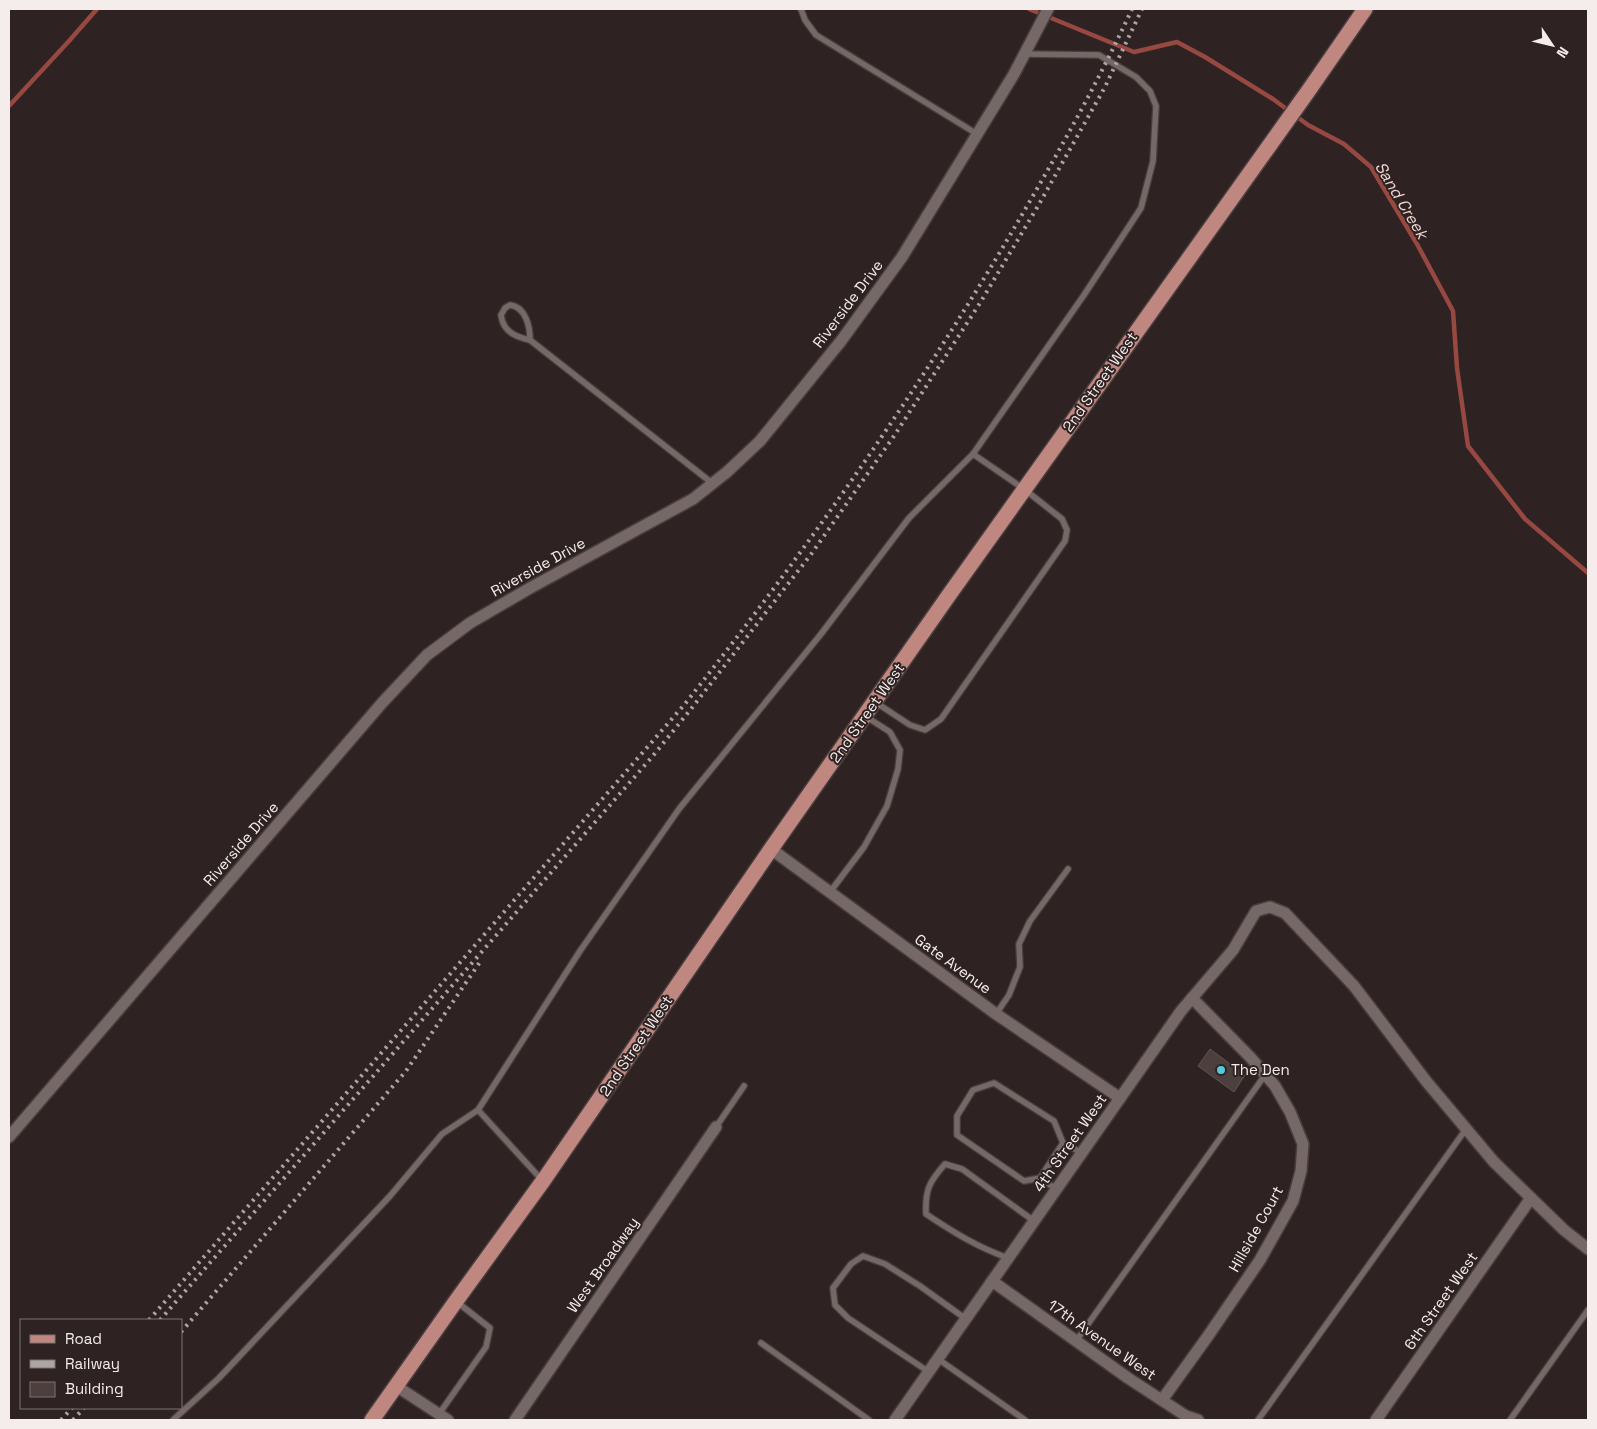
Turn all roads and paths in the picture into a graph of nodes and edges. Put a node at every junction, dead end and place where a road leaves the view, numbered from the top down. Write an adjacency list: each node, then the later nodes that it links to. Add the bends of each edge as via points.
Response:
1 (801, 9): 5 (lane, via 816,35)
2 (1048, 9): 4 (street, Riverside Drive)
3 (1365, 9): 9 (main road, 2nd Street West)
4 (1026, 54): 5 (street, Riverside Drive); 7 (lane, via 1099,56 1136,77 1150,91 1156,106 1153,161 1141,208)
5 (977, 134): 8 (street, Riverside Drive, via 910,245 846,334 769,430)
6 (530, 340): 6 (lane, via 516,337 504,327 501,315 505,308 514,306 524,314); 8 (lane)
7 (973, 454): 9 (lane); 20 (lane, via 909,518 821,634 679,808 580,951)
8 (712, 483): 23 (street, Riverside Drive, via 693,499 470,623 427,655 382,703)
9 (1024, 489): 10 (main road, 2nd Street West); 10 (lane, via 1062,519 1067,530 1065,541 941,719 926,730 910,725)
10 (874, 702): 11 (main road, 2nd Street West)
11 (865, 716): 12 (main road, 2nd Street West); 14 (lane, via 890,732 900,750 898,770 887,806 864,847)
12 (771, 849): 14 (street, Gate Avenue); 27 (main road, 2nd Street West)
13 (1068, 869): 16 (lane, via 1030,921 1018,944 1020,967 1009,995)
14 (830, 892): 16 (street, Gate Avenue)
15 (1192, 998): 17 (street, Hillside Court); 19 (street, 4th Street West); 22 (street, 4th Street West, via 1233,950 1256,912 1270,907 1285,913 1354,986)
16 (996, 1014): 19 (street, Gate Avenue)
17 (1265, 1074): 37 (lane); 42 (street, Hillside Court, via 1290,1112 1303,1144 1301,1172 1293,1201 1260,1260)
18 (744, 1086): 21 (lane)
19 (1120, 1098): 25 (street, 4th Street West)
20 (478, 1110): 27 (lane); 44 (lane, via 442,1134 390,1196 219,1378)
21 (716, 1126): 46 (street, West Broadway)
22 (1466, 1129): 29 (street); 51 (lane)
23 (9, 1137)
24 (1063, 1143): 25 (lane); 26 (lane); 26 (lane, via 1054,1121 994,1083 973,1090 957,1116 957,1135 1024,1181)
25 (1082, 1153): 28 (street, 4th Street West)
26 (1040, 1178): 28 (lane)
27 (543, 1182): 34 (main road, 2nd Street West)
28 (1056, 1189): 30 (street, 4th Street West)
29 (1531, 1198): 31 (street); 52 (street, 6th Street West)
30 (1034, 1221): 32 (street, 4th Street West); 32 (lane, via 962,1169 945,1164 934,1176 925,1194 926,1214 980,1248)
31 (1588, 1249)
32 (1008, 1258): 33 (street, 4th Street West)
33 (992, 1281): 36 (street, 4th Street West); 37 (street, 17th Avenue West)
34 (456, 1301): 41 (main road, 2nd Street West); 43 (lane, via 490,1328 486,1347)
35 (1588, 1310): 53 (lane)
36 (966, 1319): 39 (street, 4th Street West); 40 (lane, via 885,1264 863,1256 851,1264 833,1288 835,1305 848,1318)
37 (1076, 1341): 42 (street, 17th Avenue West)
38 (761, 1343): 47 (lane)
39 (938, 1359): 40 (street, 4th Street West); 49 (lane)
40 (929, 1372): 48 (street, 4th Street West)
41 (396, 1386): 43 (street); 45 (main road, 2nd Street West)
42 (1162, 1400): 50 (street, 17th Avenue West)
43 (443, 1417)
44 (173, 1420)
45 (372, 1420)
46 (515, 1420)
47 (868, 1420)
48 (895, 1420)
49 (1025, 1420)
50 (1198, 1420)
51 (1258, 1420)
52 (1376, 1420)
53 (1510, 1420)

